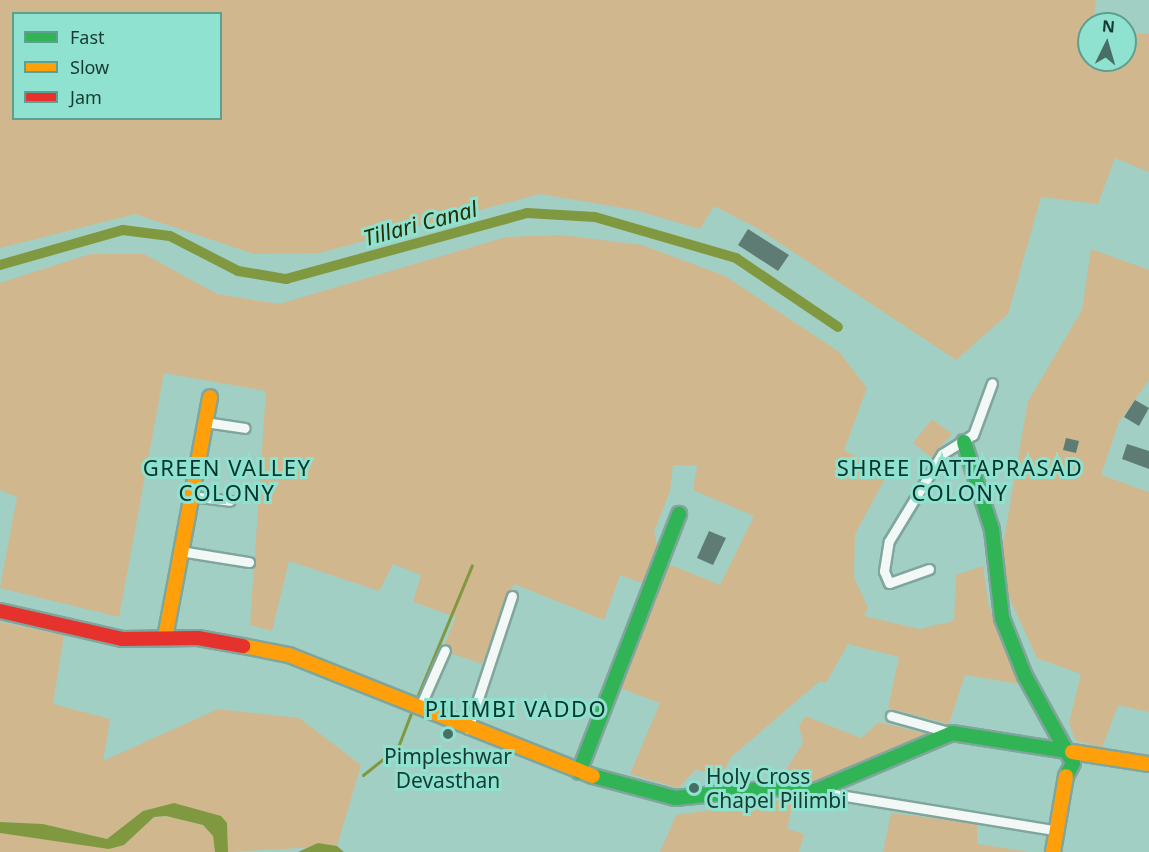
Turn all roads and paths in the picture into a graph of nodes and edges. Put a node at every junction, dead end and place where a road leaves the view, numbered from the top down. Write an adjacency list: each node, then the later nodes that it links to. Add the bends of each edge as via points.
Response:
1 (992, 383): 5 (street, via 973,435)
2 (210, 397): 3 (main road)
3 (205, 423): 4 (street); 6 (main road)
4 (245, 428)
5 (964, 442): 11 (street, via 942,454 889,541 884,571 889,582); 20 (main road, via 992,530 1002,618 1025,676)
6 (191, 496): 7 (street); 9 (main road)
7 (230, 501)
8 (679, 514): 22 (main road)
9 (180, 551): 10 (street); 14 (main road)
10 (249, 562)
11 (929, 569)
12 (512, 596): 18 (street)
13 (0, 611): 14 (main road, via 122,639)
14 (165, 638): 16 (main road, via 198,638 289,655)
15 (445, 650): 16 (street)
16 (419, 709): 18 (main road)
17 (891, 716): 19 (street)
18 (468, 729): 22 (main road)
19 (952, 733): 20 (main road); 23 (main road)
20 (1067, 747): 21 (main road); 24 (main road, via 1073,763)
21 (1149, 764)
22 (579, 772): 23 (main road, via 691,801 773,788)
23 (815, 791): 24 (street)
24 (1053, 830): 25 (main road)
25 (1053, 852)

